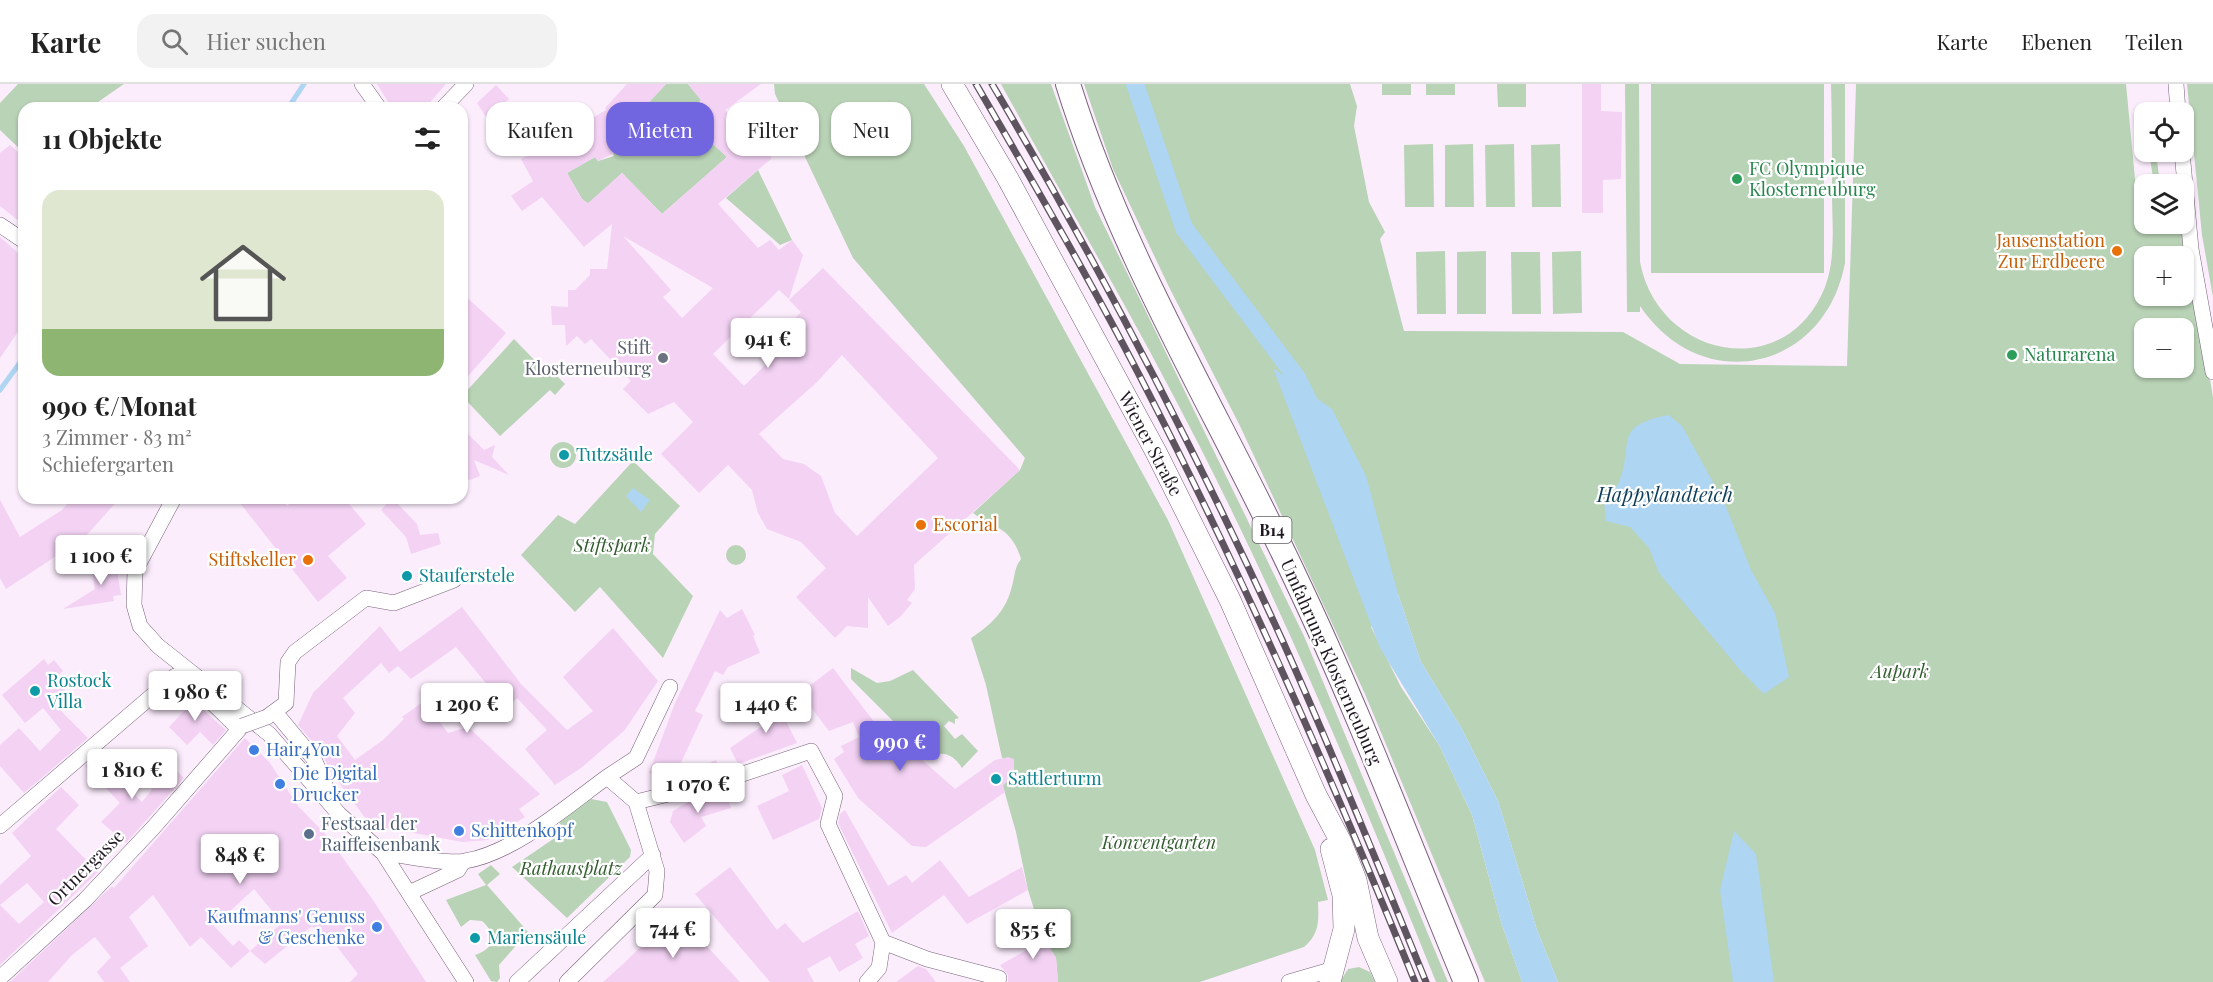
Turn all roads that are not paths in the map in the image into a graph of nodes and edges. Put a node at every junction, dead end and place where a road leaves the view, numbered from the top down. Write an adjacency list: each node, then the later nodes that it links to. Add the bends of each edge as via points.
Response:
1 (362, 84): 6 (street)
2 (466, 84): 7 (street)
3 (952, 84): 21 (street, Wiener Straße, via 1007,177 1156,452 1230,600)
4 (1068, 84): 37 (main road, Umfahrung Klosterneuburg / B14, via 1115,215 1295,577 1362,727)
5 (2176, 84): 8 (street)
6 (375, 102)
7 (449, 102)
8 (2177, 102)
9 (2183, 162): 12 (street, via 2191,249)
10 (0, 225): 11 (street)
11 (18, 238)
12 (2213, 372)
13 (171, 504): 20 (street, via 135,571 134,605 140,626 158,645 269,734)
14 (454, 580): 16 (street, via 394,603 366,598 295,652 288,662 286,703)
15 (670, 687): 18 (street, via 636,758)
16 (271, 715): 17 (street, bridge); 20 (street, via 314,759)
17 (240, 728): 22 (street, via 188,683 174,676); 30 (street, Ortnergasse, via 100,884)
18 (607, 777): 19 (street); 25 (street, via 524,835 489,855)
19 (636, 802): 24 (street); 27 (street, via 724,780 811,751 836,796 828,824)
20 (339, 814): 23 (street)
21 (1325, 816): 28 (street, Wiener Straße, via 1343,895 1344,929); 29 (street, Wiener Straße, via 1341,842 1356,880 1368,938)
22 (0, 826)
23 (383, 853): 25 (street); 26 (street)
24 (653, 855): 33 (street); 34 (street, via 657,872 655,894)
25 (463, 862): 26 (street, via 458,870)
26 (409, 893): 32 (street)
27 (883, 942): 31 (street, via 927,959); 35 (street, via 879,968)
28 (1333, 972): 29 (street, Wiener Straße, via 1347,958 1358,957 1370,959); 36 (street)
29 (1383, 975)
30 (0, 978)
31 (999, 978)
32 (463, 981)
33 (516, 982)
34 (567, 982)
35 (867, 982)
36 (1289, 982)
37 (1466, 982)

